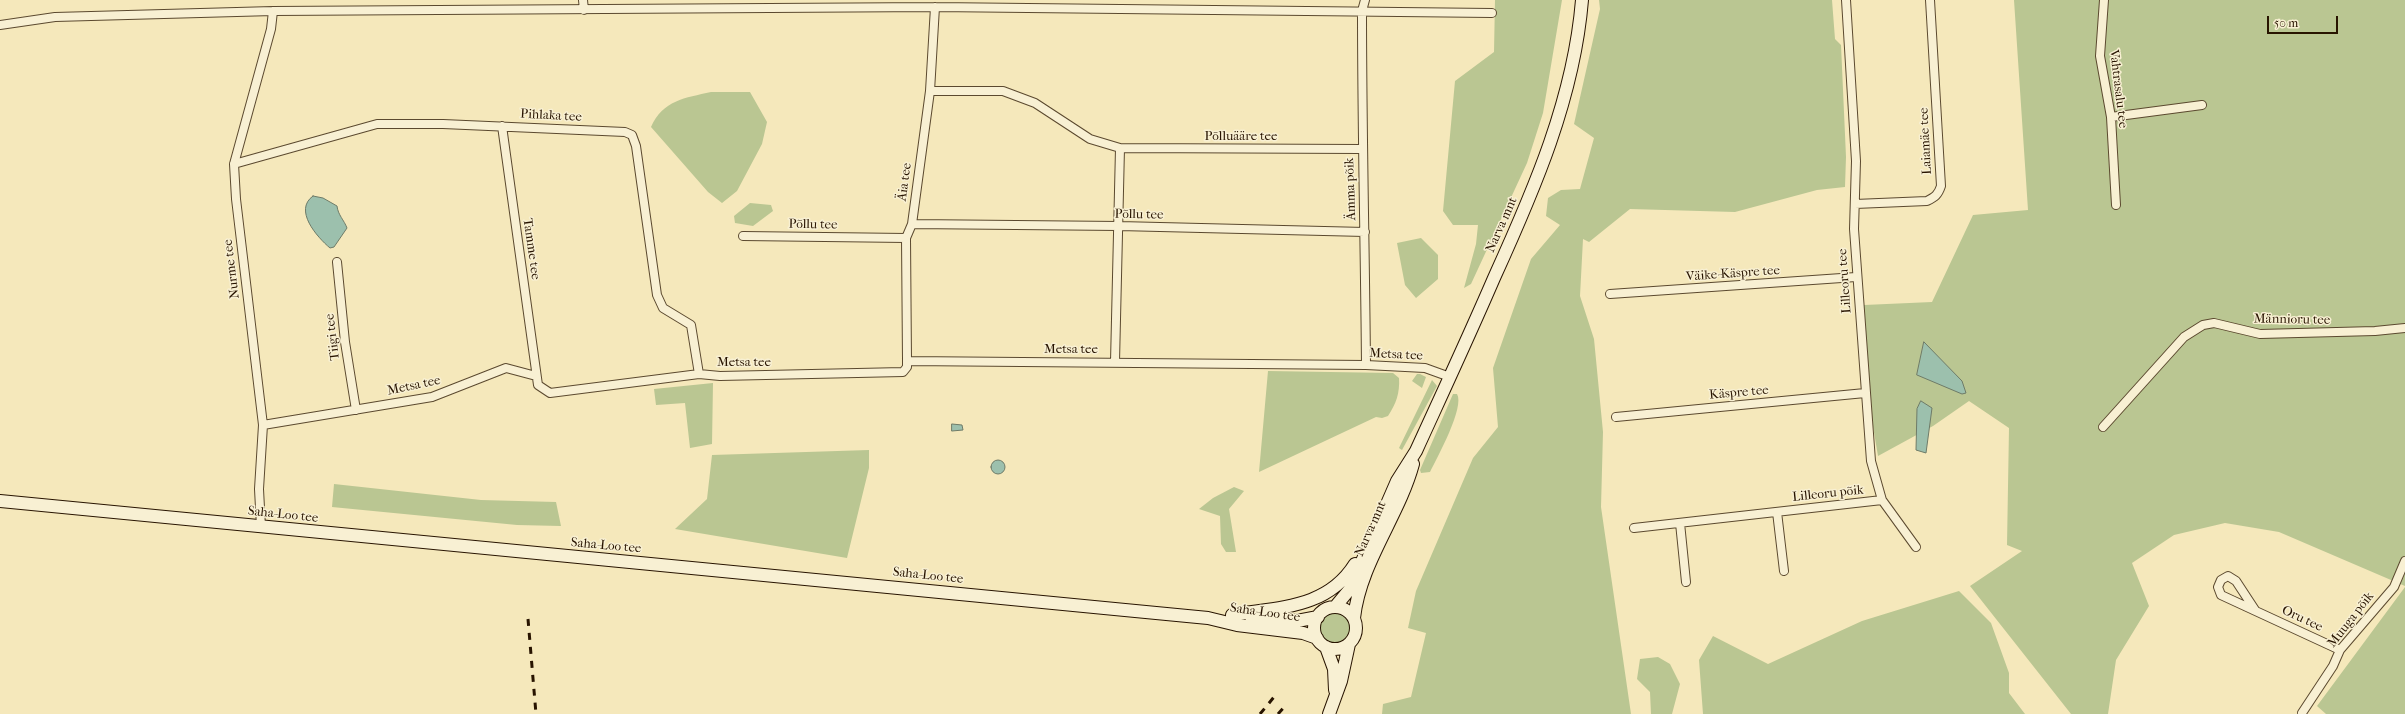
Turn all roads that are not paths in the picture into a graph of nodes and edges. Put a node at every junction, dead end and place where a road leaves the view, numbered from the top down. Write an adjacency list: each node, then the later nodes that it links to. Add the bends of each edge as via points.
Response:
1 (583, 0): 9 (street)
2 (1365, 0): 11 (street, Ämma põik)
3 (1582, 0): 38 (main road, Narva mnt, via 1572,62 1556,126 1544,161)
4 (1846, 0): 21 (street, Lilleoru tee, via 1856,162)
5 (1930, 0): 21 (street, Laiamäe tee, via 1941,186 1939,192 1936,197 1927,201)
6 (2104, 0): 16 (street, Vahtrasalu tee, via 2100,56)
7 (939, 4): 8 (street); 9 (street); 14 (street, Äia tee)
8 (1109, 4): 11 (street)
9 (584, 10): 10 (street)
10 (274, 11): 13 (street, via 55,17); 20 (street, Nurme tee)
11 (1362, 11): 12 (street); 19 (street, Ämma põik)
12 (1492, 13)
13 (0, 26)
14 (930, 91): 18 (street, Põlluääre tee, via 1003,91 1035,103 1090,139); 23 (street, Äia tee)
15 (2202, 105): 16 (street)
16 (2112, 117): 22 (street, Vahtrasalu tee)
17 (502, 126): 20 (street, Pihlaka tee, via 377,124); 32 (street, Pihlaka tee, via 625,132 632,135 636,146 657,296 663,308 691,325); 37 (street, Tamme tee)
18 (1120, 148): 19 (street, Põlluääre tee); 24 (street)
19 (1362, 149): 25 (street, Ämma põik)
20 (234, 164): 42 (street, Nurme tee)
21 (1855, 204): 29 (street, Lilleoru tee)
22 (2116, 205)
23 (912, 224): 24 (street, Põllu tee); 27 (street, Äia tee)
24 (1119, 226): 25 (street, Põllu tee); 34 (street)
25 (1365, 232): 35 (street, Ämma põik)
26 (743, 236): 27 (street, Põllu tee)
27 (906, 238): 33 (street, Äia tee)
28 (337, 262): 40 (street, Tiigi tee, via 345,342)
29 (1856, 277): 30 (street, Väike-Käspre tee); 39 (street, Lilleoru tee)
30 (1610, 294)
31 (2405, 328): 43 (street, Männioru tee, via 2375,332 2260,334 2214,323 2203,325 2184,338)
32 (697, 356): 36 (street, Metsa tee)
33 (907, 361): 34 (street, Metsa tee); 36 (street, Metsa tee, via 907,367 903,372 720,376)
34 (1115, 362): 35 (street, Metsa tee)
35 (1366, 365): 38 (street, Metsa tee, via 1425,368)
36 (699, 374): 37 (street, Metsa tee, via 550,393 538,385)
37 (536, 376): 40 (street, Metsa tee, via 506,368 432,397)
38 (1450, 377): 44 (main road, Narva mnt)
39 (1865, 393): 41 (street, Käspre tee); 45 (street, Lilleoru tee, via 1871,461)
40 (356, 410): 42 (street, Metsa tee)
41 (1616, 416)
42 (263, 425): 50 (street, Nurme tee, via 259,489)
43 (2104, 427)
44 (1416, 451): 48 (main road, Narva mnt, via 1397,481); 61 (main road, Narva mnt, via 1407,487 1381,539 1359,594)
45 (1882, 500): 47 (street, Lilleoru põik); 52 (street, Lilleoru tee)
46 (0, 501): 50 (main road, Saha-Loo tee)
47 (1777, 512): 49 (street, Lilleoru põik); 54 (street, Lilleoru põik)
48 (1381, 518): 56 (main road, Narva mnt, via 1350,589); 58 (main road, via 1368,536 1349,574 1326,594 1294,606)
49 (1680, 523): 51 (street, Lilleoru põik); 55 (street)
50 (261, 527): 60 (main road, Saha-Loo tee)
51 (1634, 528)
52 (1916, 547)
53 (2405, 561): 65 (street, Muuga põik, via 2394,587)
54 (1784, 571)
55 (1686, 582)
56 (1335, 607): 59 (main road, Narva mnt, via 1327,609); 61 (main road, via 1345,610)
57 (2255, 610): 57 (street, Oru tee, via 2221,595 2218,587 2221,580 2228,576 2236,581); 65 (street, Oru tee)
58 (1232, 615): 59 (main road, Saha-Loo tee, via 1297,621); 60 (main road, Saha-Loo tee)
59 (1318, 617): 62 (main road, via 1315,627)
60 (1208, 618): 62 (main road, Saha-Loo tee, via 1237,625 1303,633)
61 (1354, 618): 63 (main road, Narva mnt, via 1356,634)
62 (1317, 638): 64 (main road, Narva mnt)
63 (1349, 644): 64 (main road, via 1338,649); 66 (main road, Narva mnt, via 1341,681)
64 (1326, 647): 66 (main road, Narva mnt, via 1334,669)
65 (2340, 650): 67 (street, Muuga põik, via 2333,666)
66 (1335, 695): 68 (main road, Narva mnt)
67 (2302, 713)
68 (1329, 714)

